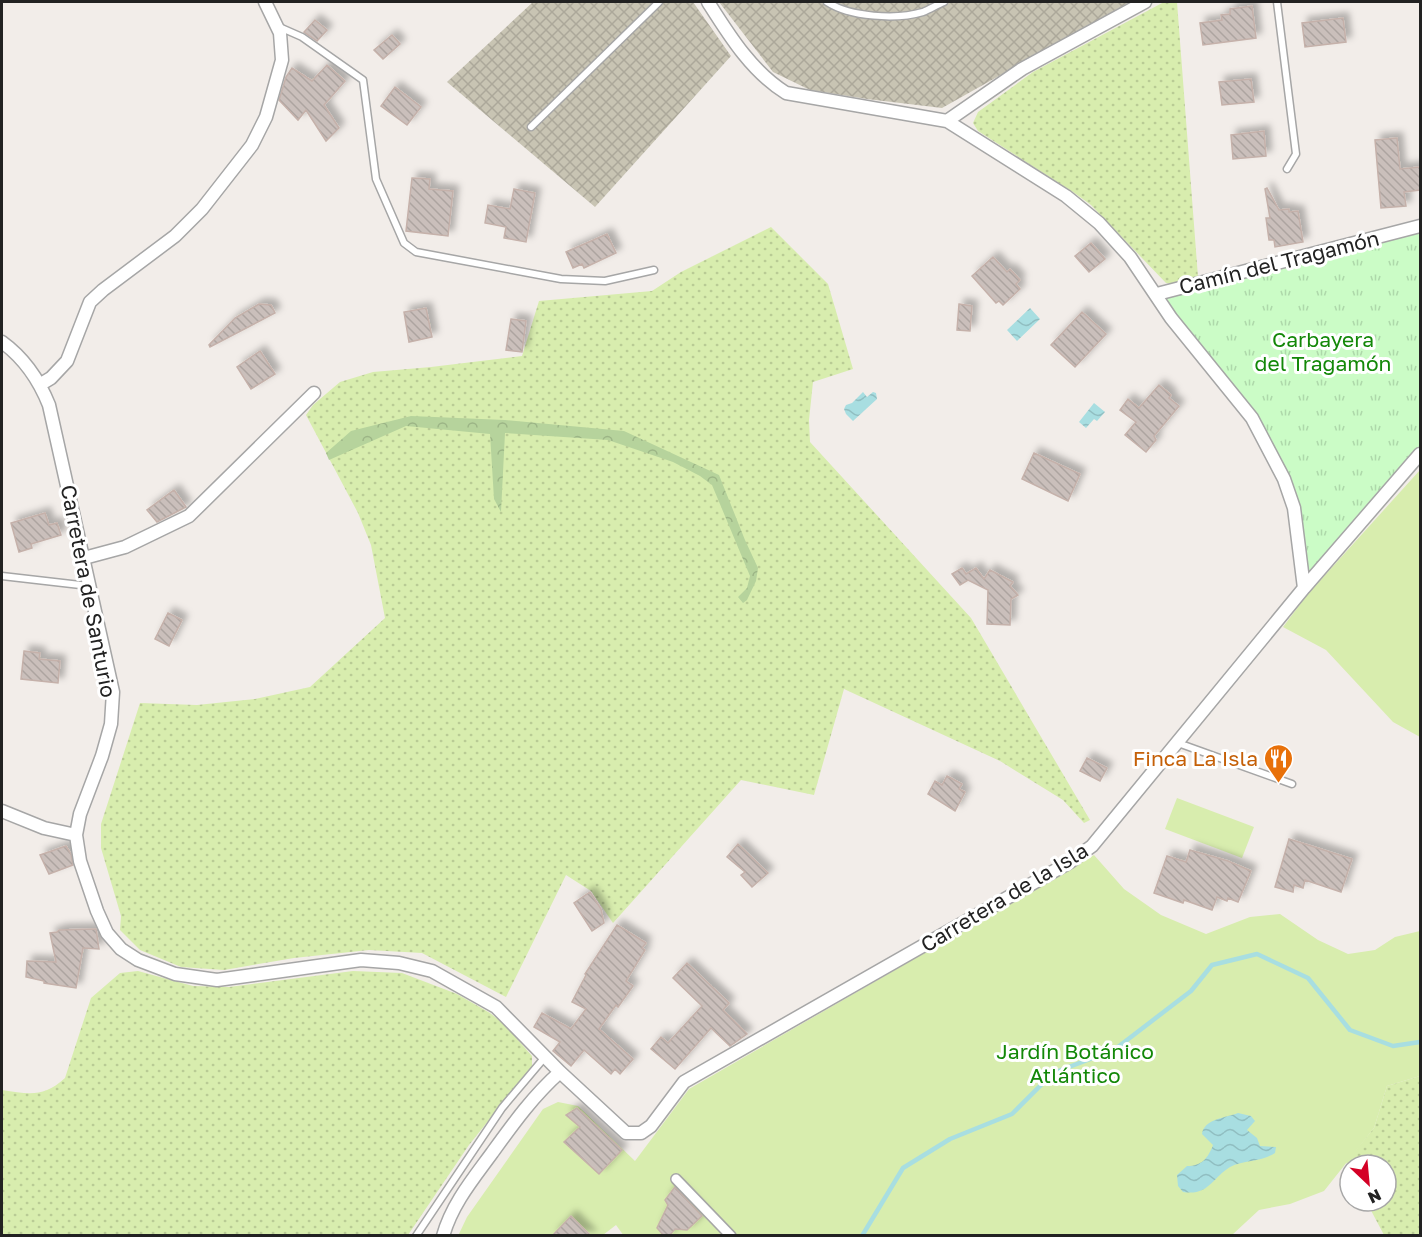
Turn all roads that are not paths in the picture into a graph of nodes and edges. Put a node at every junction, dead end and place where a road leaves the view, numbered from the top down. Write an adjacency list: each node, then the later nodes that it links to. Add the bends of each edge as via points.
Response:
1 (266, 2): 8 (street)
2 (659, 2): 10 (lane)
3 (708, 2): 9 (street, Camín del Tragamón, via 755,68 786,93)
4 (827, 2): 5 (lane, via 850,12 896,16 923,12)
5 (944, 2)
6 (1145, 2): 9 (street, via 1022,69)
7 (1277, 2): 11 (lane, via 1296,154)
8 (277, 26): 13 (lane, via 302,37 363,80 376,179 404,243 416,252 561,279 605,281); 16 (street, via 282,60 266,117 252,145 202,209 175,236 90,302 67,361)
9 (947, 121): 14 (street, Camín del Tragamón, via 1066,196 1099,223 1131,257)
10 (531, 127)
11 (1287, 169)
12 (1420, 226): 14 (street, Camín del Tragamón)
13 (654, 270)
14 (1157, 294): 22 (street, via 1252,418 1284,478 1294,508)
15 (2, 342): 16 (street, Carretera de Santurio)
16 (40, 384): 19 (street, Carretera de Santurio, via 49,405)
17 (314, 393): 19 (street, via 189,516 125,547)
18 (1420, 454): 22 (street, Carretera de la Isla)
19 (84, 558): 21 (street, Carretera de Santurio)
20 (2, 576): 21 (lane)
21 (90, 586): 26 (street, Carretera de Santurio, via 114,692 111,724)
22 (1304, 588): 23 (street, Carretera de la Isla)
23 (1177, 742): 24 (lane); 28 (street, Carretera de la Isla, via 1092,846 684,1082 651,1126 641,1133 627,1133)
24 (1292, 784)
25 (2, 812): 26 (street)
26 (76, 835): 27 (street, Carretera de Santurio, via 80,861 107,933 138,960 175,974 217,980 360,960 399,963 432,971 496,1007)
27 (546, 1056): 28 (street, Carretera de Santurio); 30 (lane, via 502,1108)
28 (560, 1072): 31 (street, via 526,1107 459,1198)
29 (676, 1179): 32 (street)
30 (419, 1233)
31 (443, 1236)
32 (731, 1236)

